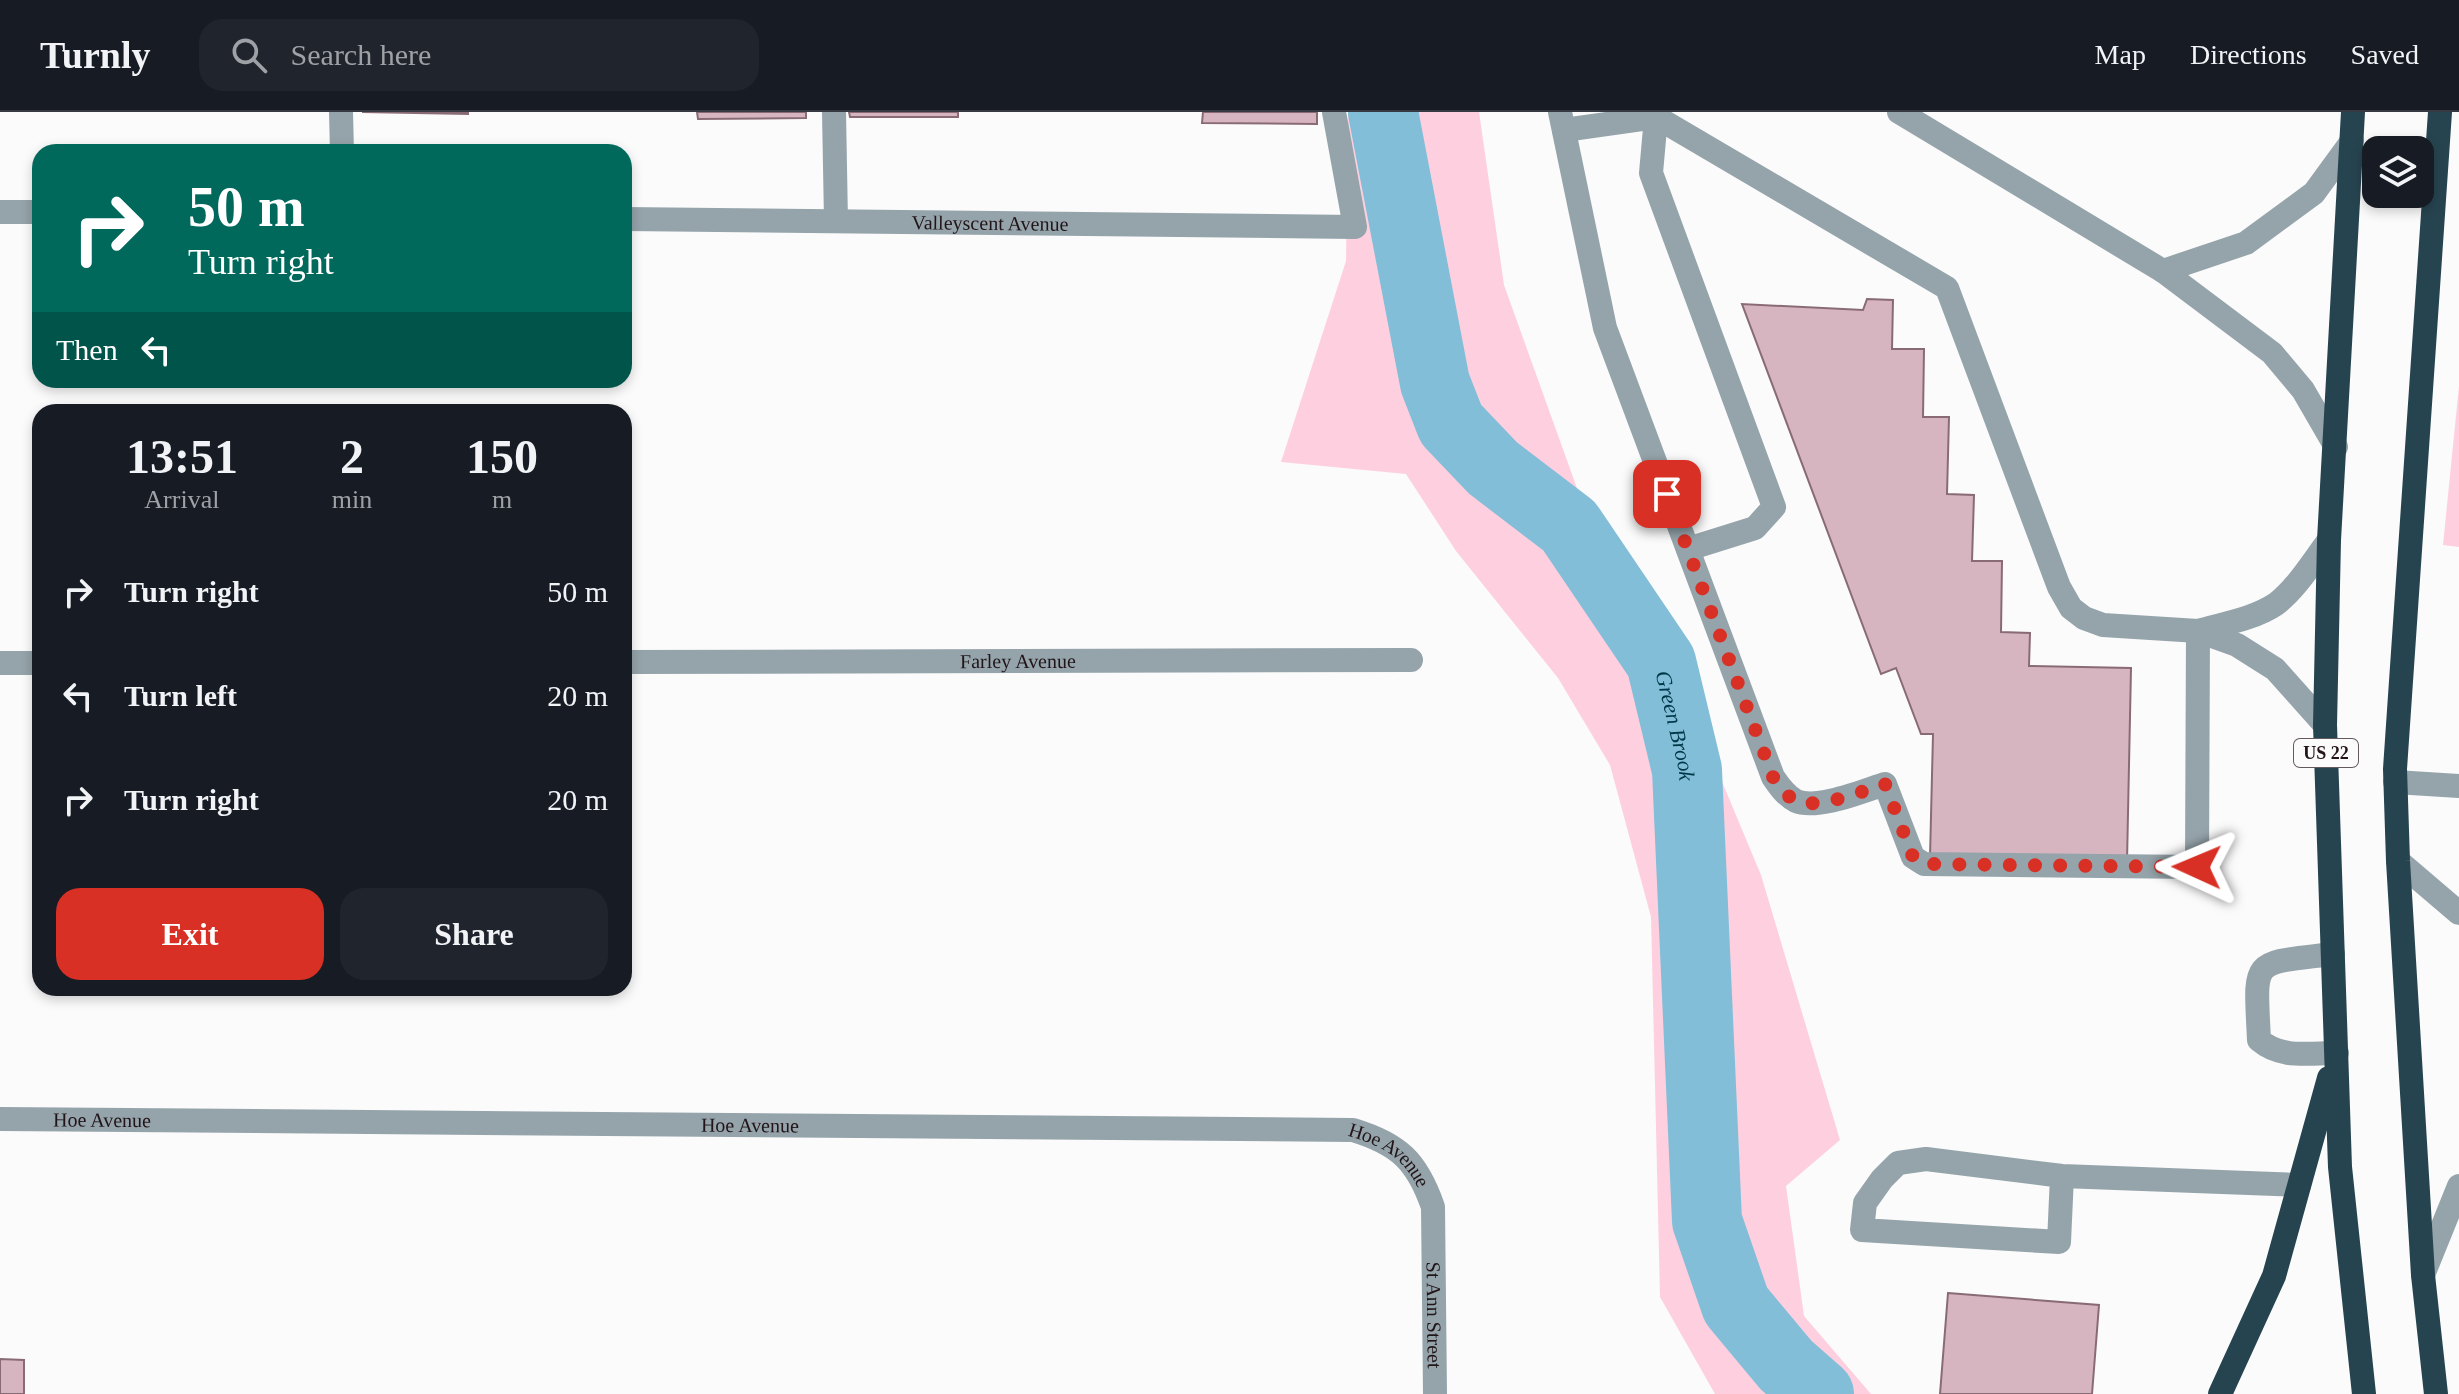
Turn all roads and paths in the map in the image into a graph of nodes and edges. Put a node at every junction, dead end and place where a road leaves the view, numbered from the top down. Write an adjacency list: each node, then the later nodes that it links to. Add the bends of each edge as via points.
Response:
1 (341, 112): 10 (street)
2 (834, 112): 14 (street)
3 (1334, 112): 14 (street, Valleyscent Avenue, via 1355,227)
4 (1899, 112): 15 (street)
5 (2353, 112): 9 (highway, US 22)
6 (2440, 112): 25 (highway)
7 (1658, 115): 8 (street); 18 (street, via 1651,173 1774,507 1755,528); 19 (street, via 1947,288 2071,608 2103,625)
8 (1562, 121): 18 (street, via 1605,328)
9 (2352, 141): 15 (street, via 2314,193 2246,243); 16 (highway, US 22)
10 (342, 144)
11 (0, 212): 12 (street)
12 (32, 212)
13 (632, 219): 14 (street, Valleyscent Avenue)
14 (836, 221)
15 (2163, 271): 16 (street, via 2272,353 2303,390)
16 (2336, 447): 17 (highway, US 22)
17 (2329, 540): 19 (street, via 2275,605); 24 (highway, US 22)
18 (1688, 549): 19 (street, via 1773,777 1784,792 1797,801 1817,804 1885,784 1913,857 1924,864 2197,867)
19 (2198, 631): 24 (street, via 2237,645 2275,669)
20 (1411, 660): 21 (street, Farley Avenue)
21 (632, 662)
22 (0, 663): 23 (street)
23 (32, 663)
24 (2325, 725): 29 (highway, US 22)
25 (2395, 782): 26 (street); 27 (highway)
26 (2459, 786)
27 (2398, 861): 28 (street); 36 (highway)
28 (2459, 913)
29 (2333, 954): 30 (highway, US 22); 30 (street, via 2274,960 2256,979 2259,1040 2281,1054)
30 (2337, 1053): 33 (highway); 39 (highway, US 22, via 2340,1167)
31 (0, 1119): 35 (street, Hoe Avenue, via 1353,1130 1381,1139 1405,1155 1423,1178 1433,1207)
32 (2062, 1176): 32 (street, via 1926,1159 1898,1163 1865,1203 1862,1230 2059,1242); 33 (street)
33 (2299, 1185): 38 (highway, via 2274,1276)
34 (2459, 1186): 36 (street)
35 (1434, 1237): 37 (street, St Ann Street)
36 (2423, 1275): 40 (highway)
37 (1435, 1394)
38 (2220, 1394)
39 (2364, 1394)
40 (2436, 1394)

